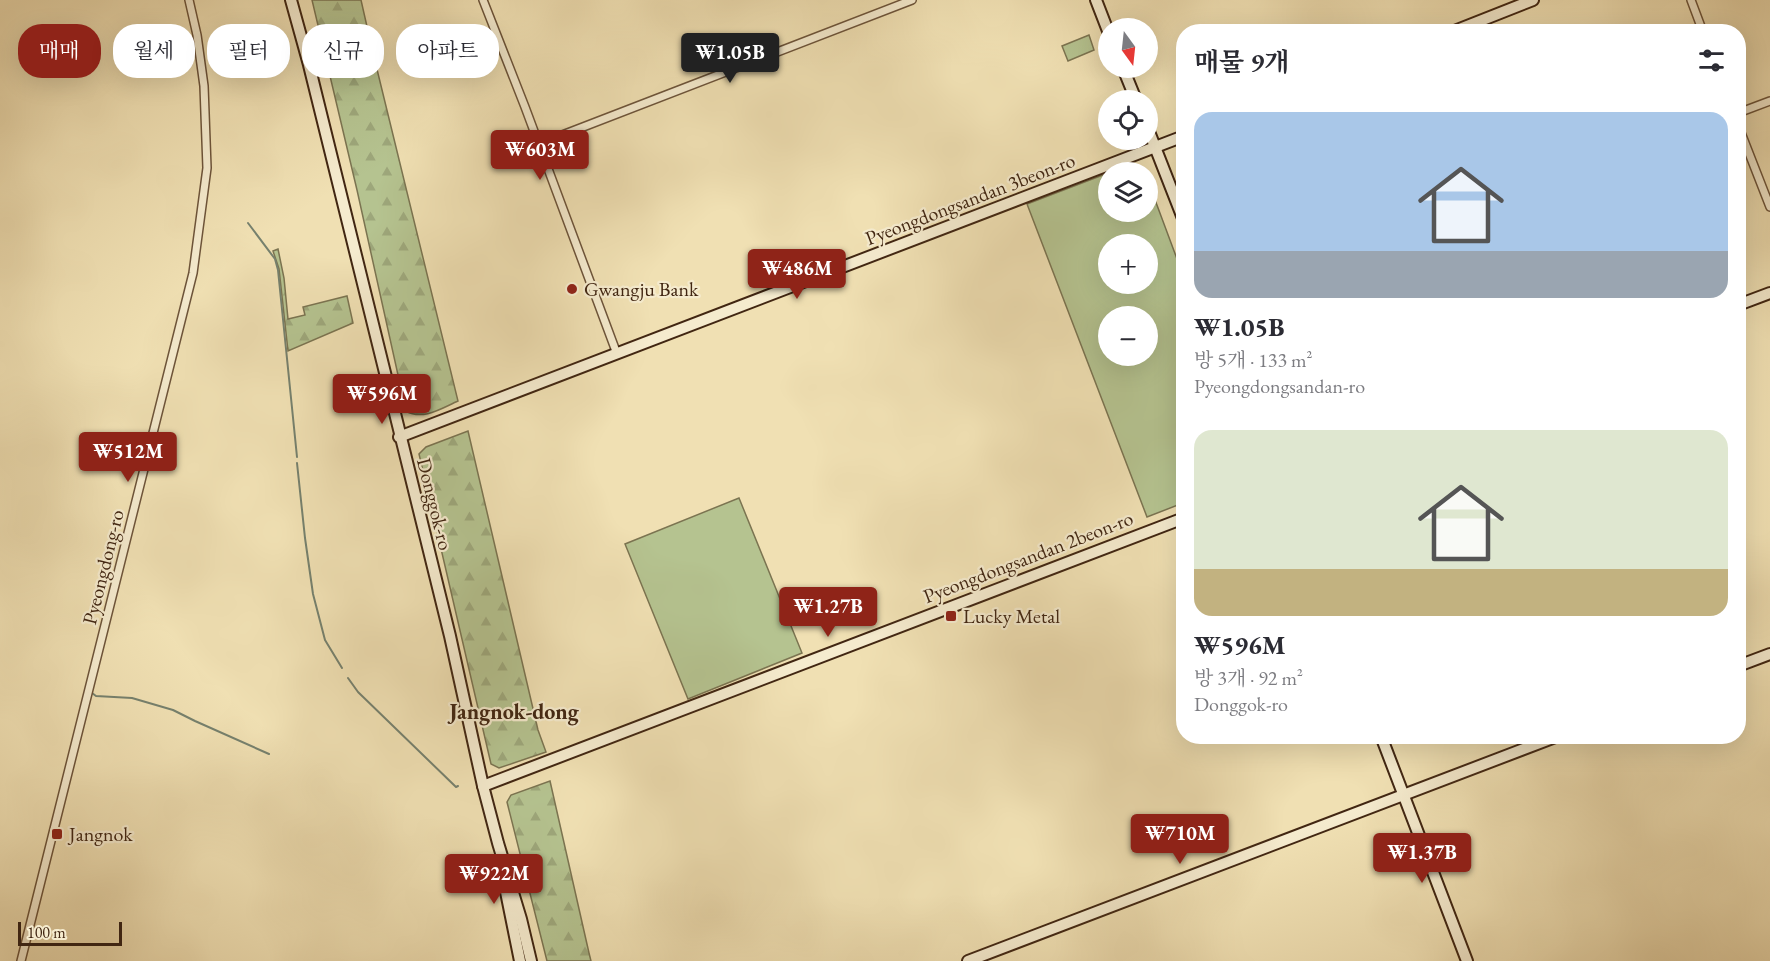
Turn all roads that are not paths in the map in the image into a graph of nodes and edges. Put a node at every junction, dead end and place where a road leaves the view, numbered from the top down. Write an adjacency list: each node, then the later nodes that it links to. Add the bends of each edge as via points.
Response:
1 (189, 0): 33 (street, Pyeongdong-ro, via 204,86 207,168 193,273)
2 (291, 0): 24 (street, Donggok-ro)
3 (483, 0): 14 (street)
4 (912, 0): 14 (street)
5 (1096, 0): 8 (street)
6 (1533, 0): 9 (street)
7 (1691, 0): 10 (street)
8 (1103, 18)
9 (1472, 24)
10 (1700, 24)
11 (1770, 101): 12 (street)
12 (1746, 110)
13 (1176, 139): 15 (street, Pyeongdongsandan 3beon-ro)
14 (539, 144): 23 (street)
15 (1158, 146)
16 (1746, 146): 20 (street)
17 (1147, 150): 23 (street, Pyeongdongsandan 3beon-ro)
18 (1156, 150): 19 (street)
19 (1176, 201)
20 (1770, 207)
21 (1770, 293): 22 (street)
22 (1746, 302)
23 (617, 354): 24 (street, Pyeongdongsandan 3beon-ro)
24 (399, 437): 30 (street, Donggok-ro, via 450,636)
25 (1176, 521): 30 (street, Pyeongdongsandan 2beon-ro)
26 (1770, 654): 27 (street)
27 (1746, 663)
28 (1384, 744): 31 (street)
29 (1537, 744): 31 (street)
30 (483, 786): 32 (street, Donggok-ro)
31 (1404, 796): 36 (street); 37 (street)
32 (498, 843): 34 (street, Donggok-ro); 35 (street, Donggok-ro)
33 (21, 961)
34 (520, 961)
35 (531, 961)
36 (968, 961)
37 (1467, 961)

